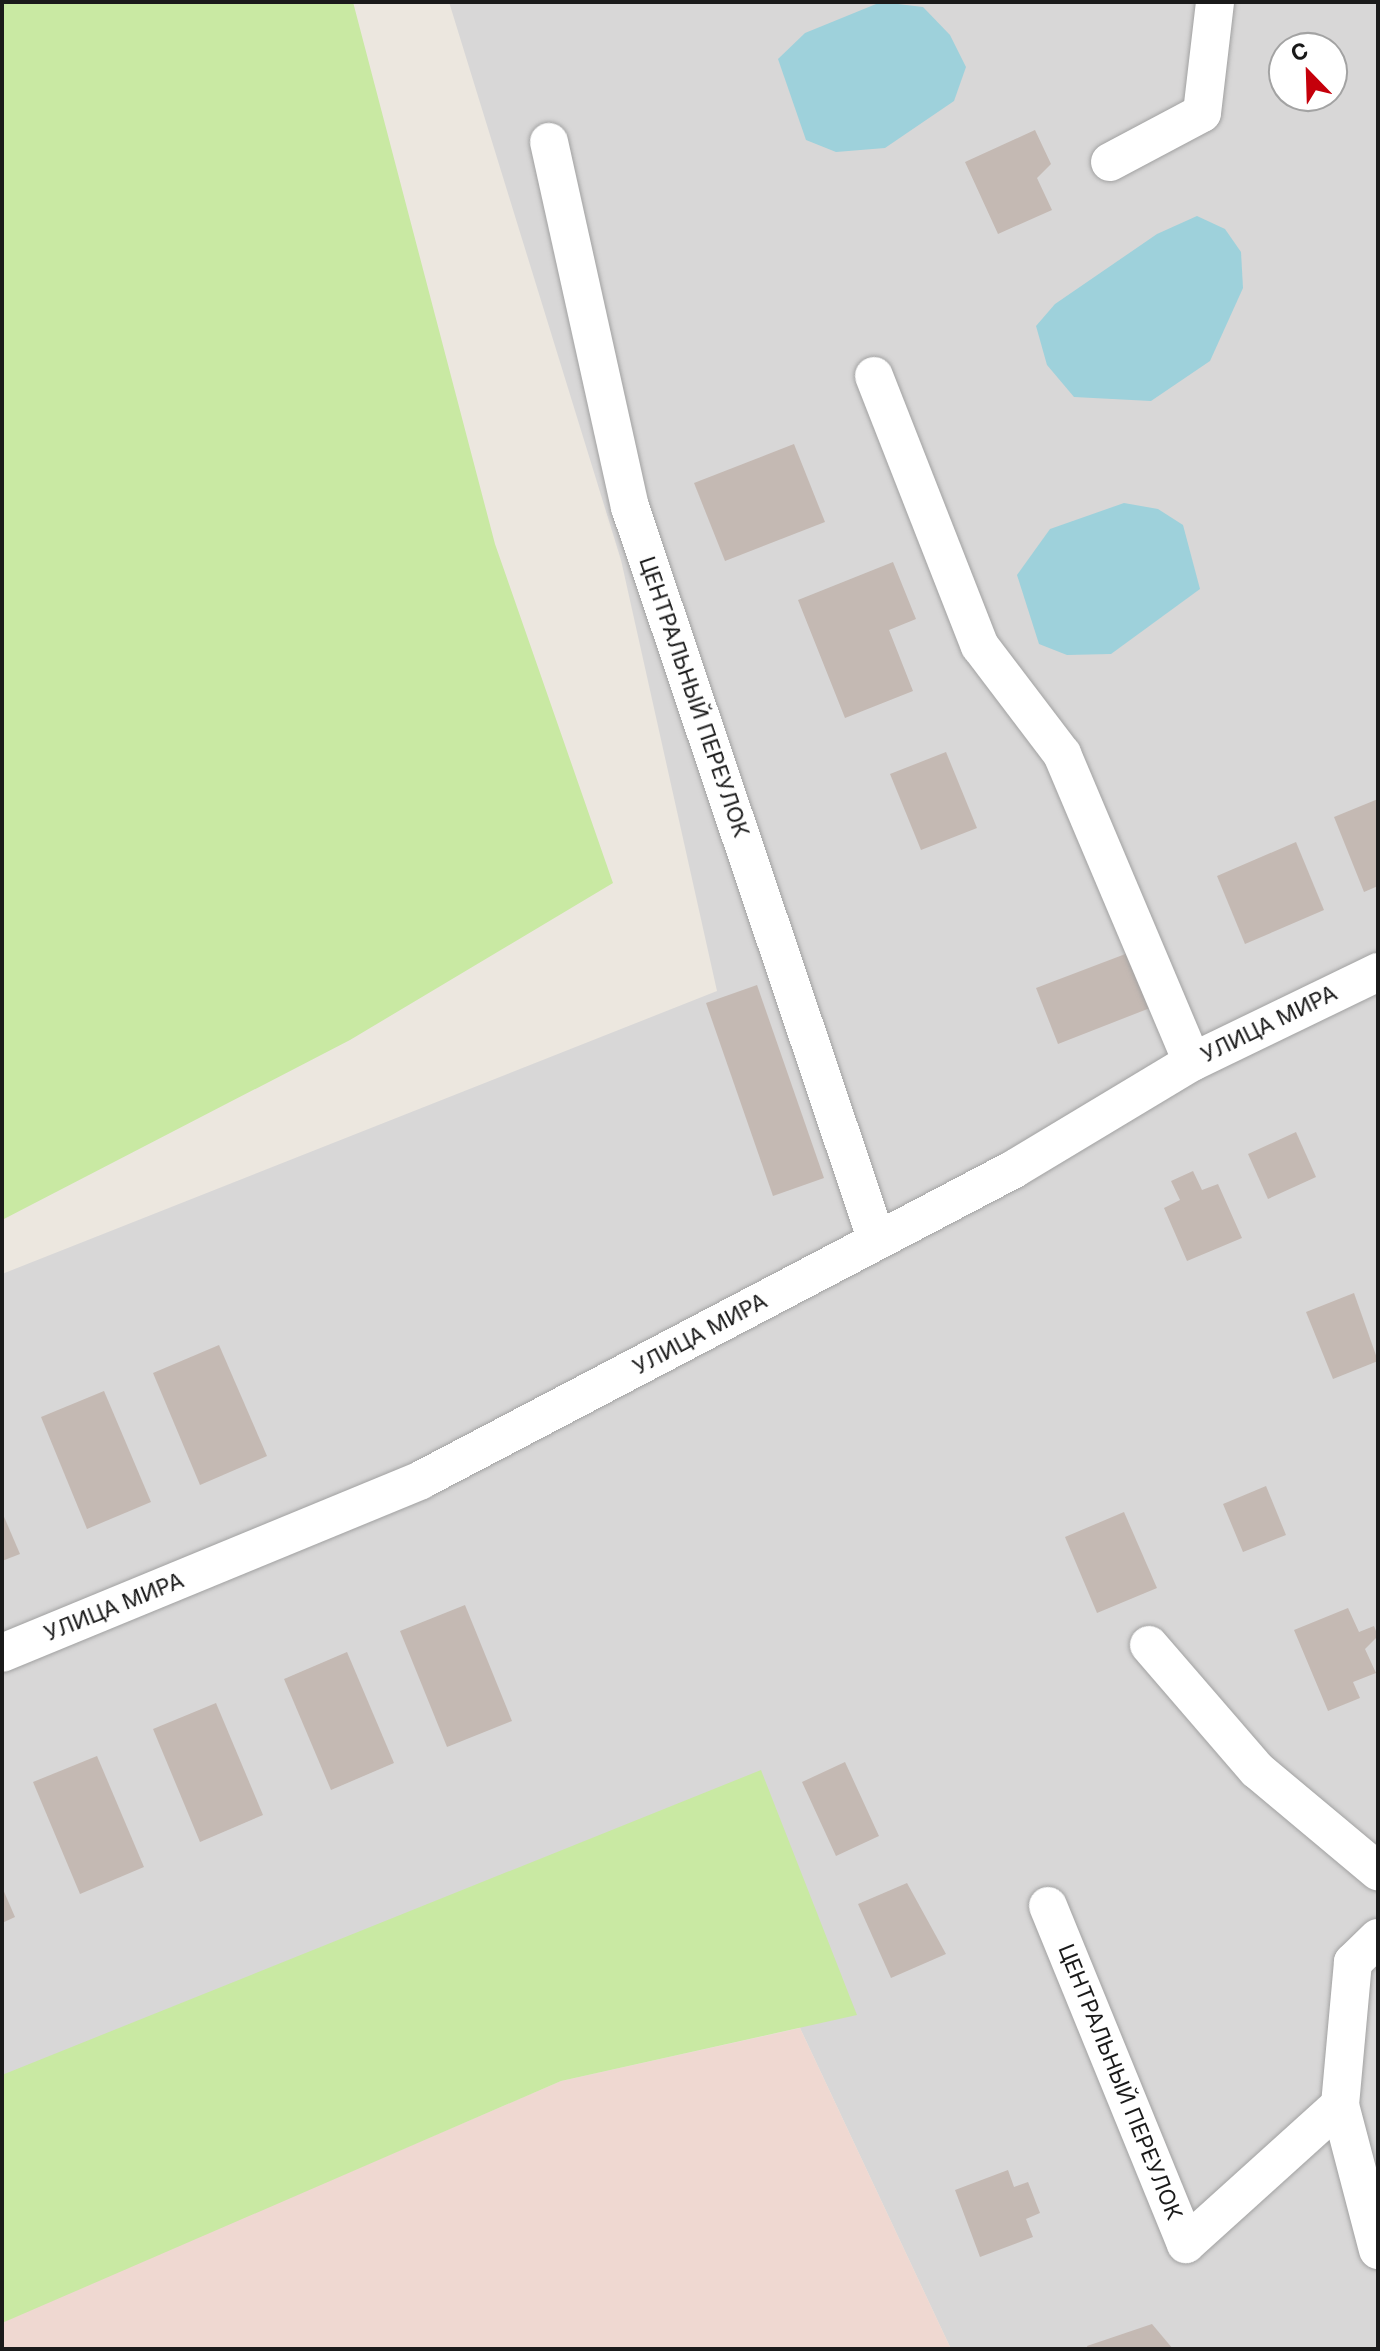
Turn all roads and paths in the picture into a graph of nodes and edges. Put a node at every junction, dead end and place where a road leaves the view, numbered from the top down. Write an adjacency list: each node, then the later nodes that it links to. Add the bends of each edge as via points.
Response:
1 (1215, 2): 3 (street, via 1202,113)
2 (549, 142): 7 (street, ЦЕНТРАЛЬНЫЙ ПЕРЕУЛОК, via 630,507)
3 (1110, 162)
4 (874, 376): 6 (street, via 980,646 1062,754)
5 (1378, 972): 6 (street, УЛИЦА МИРА)
6 (1192, 1062): 7 (street, УЛИЦА МИРА)
7 (877, 1241): 9 (street, УЛИЦА МИРА, via 421,1480)
8 (1149, 1645): 10 (street, via 1257,1770)
9 (2, 1653)
10 (1378, 1871)
11 (1048, 1906): 13 (street, ЦЕНТРАЛЬНЫЙ ПЕРЕУЛОК, via 1186,2244)
12 (1378, 1938): 13 (street, via 1353,1962)
13 (1340, 2105): 14 (street)
14 (1378, 2250)

